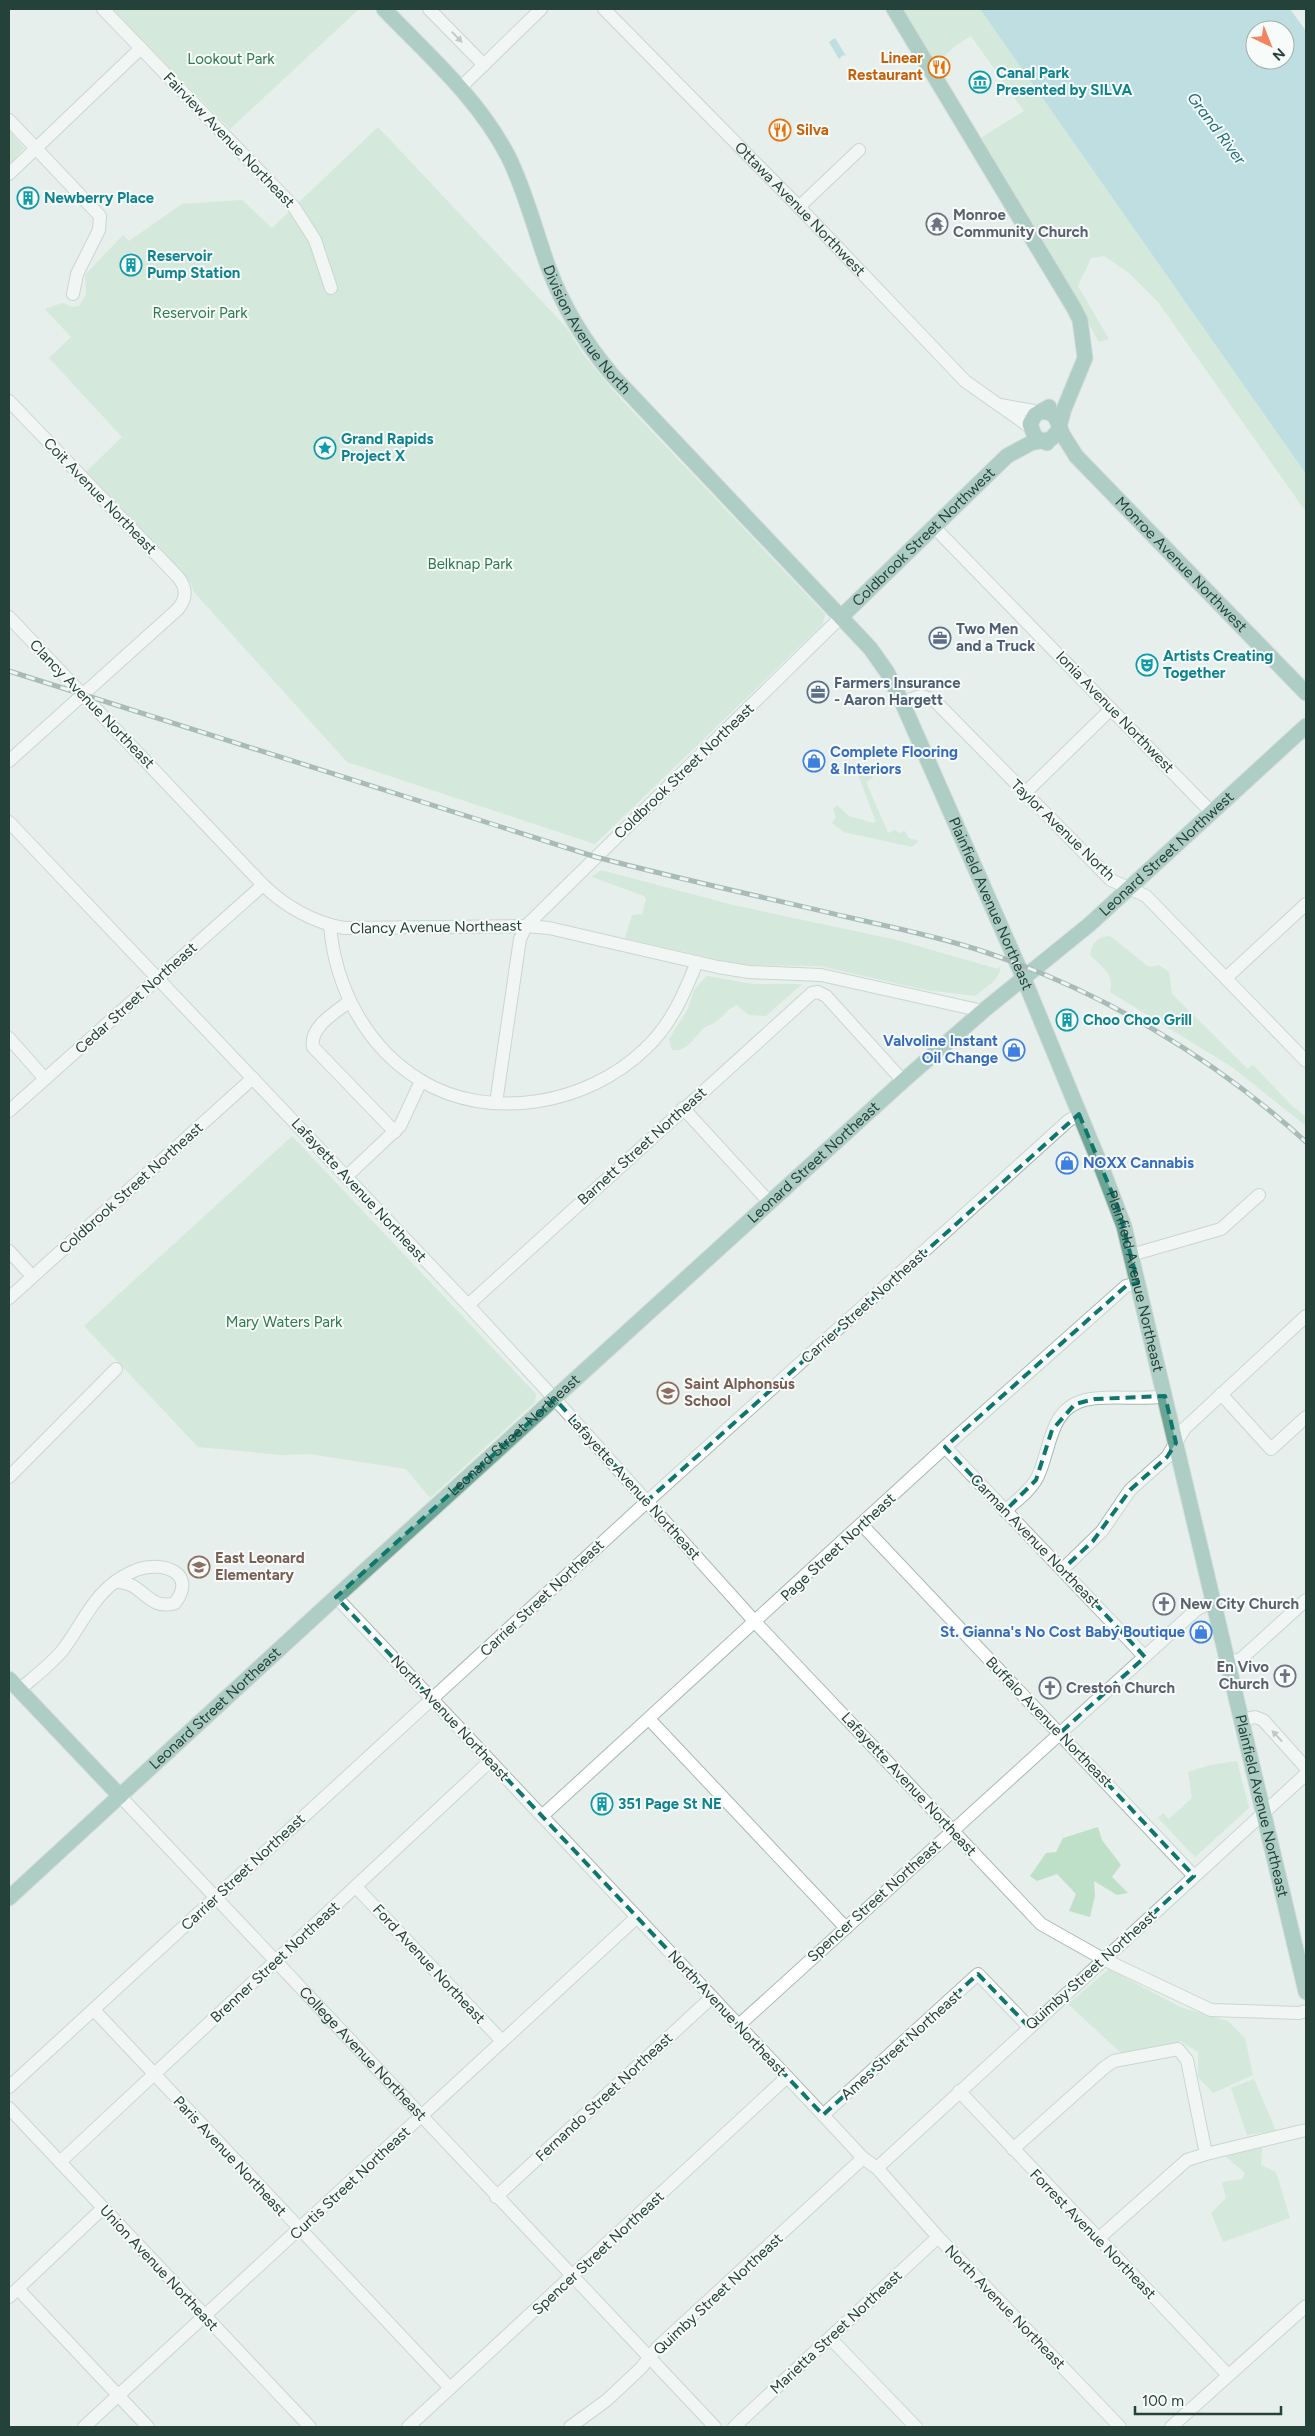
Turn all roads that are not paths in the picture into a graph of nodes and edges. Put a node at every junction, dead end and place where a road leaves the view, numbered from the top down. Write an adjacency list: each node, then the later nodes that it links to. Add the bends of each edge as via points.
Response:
1 (102, 9): 8 (street, Fairview Avenue Northeast)
2 (384, 9): 10 (main road, Division Avenue North)
3 (430, 9): 9 (street, one-way to 9)
4 (541, 9): 9 (street)
5 (604, 9): 15 (street, Ottawa Avenue Northwest)
6 (884, 9): 18 (main road)
7 (894, 9): 18 (main road, via 1060,282 1080,318)
8 (140, 48): 12 (street); 16 (street, Fairview Avenue Northeast, via 280,190 304,220 315,240)
9 (484, 65): 10 (street)
10 (460, 88): 30 (main road, Division Avenue North, via 508,156 526,197 555,285 592,350 612,376)
11 (9, 120): 12 (street)
12 (36, 148): 14 (street); 17 (street, via 100,216 99,230 77,274)
13 (859, 150): 15 (street)
14 (9, 174)
15 (799, 207): 21 (street, Ottawa Avenue Northwest, via 965,381)
16 (331, 288)
17 (74, 294)
18 (1081, 333): 19 (main road, via 1085,358)
19 (1071, 388): 22 (main road); 23 (main road)
20 (9, 401): 32 (street, Coit Avenue Northeast, via 184,585 186,595 178,609)
21 (1000, 405): 22 (street, Ottawa Avenue Northwest); 24 (street, Ottawa Avenue Northwest)
22 (1040, 412): 23 (main road, Ottawa Avenue Northwest, via 1054,415); 24 (main road, via 1032,419)
23 (1059, 426): 25 (main road, Coldbrook Street Northwest, via 1054,438); 27 (main road, Monroe Avenue Northwest)
24 (1030, 427): 25 (main road, Monroe Avenue Northwest, via 1033,435); 26 (main road, Coldbrook Street Northwest)
25 (1042, 441): 26 (main road, Coldbrook Street Northwest); 27 (main road, Monroe Avenue Northwest)
26 (1007, 456): 28 (main road, Coldbrook Street Northwest)
27 (1077, 458): 31 (main road, Monroe Avenue Northwest)
28 (934, 526): 30 (main road, Coldbrook Street Northwest); 34 (street, Ionia Avenue Northwest)
29 (9, 617): 32 (street, Clancy Avenue Northeast)
30 (841, 617): 33 (main road, Plainfield Avenue Northeast, via 882,664); 44 (street, Coldbrook Street Northeast)
31 (1306, 693)
32 (82, 694): 36 (street); 40 (street, Clancy Avenue Northeast)
33 (902, 702): 37 (street, Taylor Avenue North, via 920,696 934,700); 48 (main road, Plainfield Avenue Northeast)
34 (1111, 709): 37 (street); 38 (street, Ionia Avenue Northwest)
35 (1306, 726): 38 (main road, Leonard Street Northwest)
36 (9, 760)
37 (1025, 793): 41 (street, Taylor Avenue North, via 1111,880)
38 (1211, 812): 41 (main road, Leonard Street Northwest)
39 (9, 822): 46 (street, Lafayette Avenue Northeast)
40 (263, 884): 43 (street, Clancy Avenue Northeast, via 300,913); 46 (street, Cedar Street Northeast)
41 (1129, 888): 47 (street, Taylor Avenue North, via 1146,896); 48 (main road, Leonard Street Northwest)
42 (1306, 904): 47 (street)
43 (330, 925): 44 (street, Clancy Avenue Northeast, via 344,928); 49 (street, via 339,973)
44 (526, 926): 45 (street, Clancy Avenue Northeast, via 549,928); 57 (street, via 520,939)
45 (697, 962): 50 (street, Clancy Avenue Northeast, via 749,972 820,975); 57 (street, via 668,1023 624,1067 598,1082 557,1098 530,1103)
46 (158, 978): 53 (street, Lafayette Avenue Northeast); 54 (street, Cedar Street Northeast)
47 (1226, 978): 52 (street, Taylor Avenue North)
48 (1024, 979): 50 (main road, Leonard Street Northeast); 60 (main road, Plainfield Avenue Northeast)
49 (350, 1001): 55 (street, via 386,1053); 61 (street, via 316,1030 313,1046)
50 (983, 1011): 56 (main road, Leonard Street Northeast)
51 (9, 1038): 54 (street)
52 (1306, 1062)
53 (253, 1078): 62 (street, Lafayette Avenue Northeast); 67 (street, Coldbrook Street Northeast)
54 (45, 1079): 59 (street, Cedar Street Northeast)
55 (421, 1081): 57 (street, via 464,1098); 61 (street)
56 (904, 1081): 58 (street, Barnett Street Northeast, via 826,996 818,992 804,999); 64 (main road, Leonard Street Northeast)
57 (496, 1103)
58 (683, 1108): 64 (street); 70 (street, Barnett Street Northeast)
59 (9, 1111)
60 (1079, 1114): 66 (main road, Plainfield Avenue Northeast, via 1118,1207); 80 (street, Carrier Street Northeast)
61 (395, 1132): 62 (street)
62 (346, 1177): 70 (street, Lafayette Avenue Northeast)
63 (1260, 1195): 66 (street, via 1221,1229)
64 (770, 1203): 75 (main road, Leonard Street Northeast)
65 (9, 1251): 67 (street)
66 (1131, 1255): 68 (main road, Plainfield Avenue Northeast)
67 (32, 1276): 69 (street, Coldbrook Street Northeast)
68 (1138, 1283): 74 (main road, Plainfield Avenue Northeast); 78 (street, Page Street Northeast, via 1126,1286)
69 (9, 1298)
70 (468, 1305): 75 (street, Lafayette Avenue Northeast)
71 (1306, 1316): 73 (street)
72 (116, 1370): 79 (street)
73 (1221, 1394): 76 (street, via 1271,1449); 77 (street, via 1185,1428)
74 (1165, 1396): 77 (main road, Plainfield Avenue Northeast); 81 (street, via 1095,1398 1075,1404 1052,1430 1036,1480)
75 (555, 1399): 80 (street, Lafayette Avenue Northeast); 85 (main road, Leonard Street Northeast)
76 (1306, 1417)
77 (1176, 1443): 83 (street, via 1167,1457 1130,1490 1093,1541); 87 (main road, Plainfield Avenue Northeast)
78 (945, 1448): 81 (street, Carman Avenue Northeast); 82 (street, Page Street Northeast)
79 (9, 1477)
80 (647, 1501): 88 (street, Lafayette Avenue Northeast); 93 (street, Carrier Street Northeast)
81 (1005, 1511): 83 (street, Carman Avenue Northeast)
82 (862, 1524): 88 (street, Page Street Northeast); 96 (street, Buffalo Avenue Northeast)
83 (1063, 1569): 89 (street, Carman Avenue Northeast)
84 (115, 1582): 84 (street, via 133,1584 155,1603 167,1606 176,1603 183,1590 177,1573 162,1567 141,1568); 92 (street, via 82,1618 62,1651)
85 (336, 1597): 93 (street, North Avenue Northeast); 100 (main road, Leonard Street Northeast)
86 (1306, 1600): 90 (street, via 1241,1659)
87 (1214, 1601): 89 (street, Spencer Street Northeast, via 1196,1610); 90 (main road, Plainfield Avenue Northeast)
88 (756, 1622): 94 (street, Page Street Northeast); 103 (street, Lafayette Avenue Northeast)
89 (1145, 1657): 96 (street, Spencer Street Northeast)
90 (1228, 1662): 95 (main road, Plainfield Avenue Northeast)
91 (9, 1679): 92 (main road, College Avenue Northeast)
92 (19, 1690): 100 (main road, College Avenue Northeast)
93 (432, 1698): 97 (street, North Avenue Northeast); 107 (street, Carrier Street Northeast)
94 (649, 1719): 102 (street, Page Street Northeast); 109 (street)
95 (1241, 1720): 98 (street, one-way to 95, via 1263,1720 1255,1717); 101 (main road, Plainfield Avenue Northeast)
96 (1060, 1733): 103 (street, Spencer Street Northeast); 104 (street, Buffalo Avenue Northeast)
97 (490, 1761): 102 (street, North Avenue Northeast); 105 (street, Brenner Street Northeast)
98 (1306, 1768)
99 (1306, 1774): 101 (street, Quimby Street Northeast)
100 (120, 1796): 106 (main road, Leonard Street Northeast); 107 (street, College Avenue Northeast)
101 (1265, 1813): 104 (street, Quimby Street Northeast); 112 (main road, Plainfield Avenue Northeast)
102 (542, 1816): 108 (street, North Avenue Northeast)
103 (952, 1830): 109 (street, Spencer Street Northeast); 110 (street, Lafayette Avenue Northeast, via 1041,1924)
104 (1194, 1876): 110 (street, Quimby Street Northeast)
105 (356, 1887): 111 (street, Brenner Street Northeast); 118 (street, Ford Avenue Northeast)
106 (10, 1895)
107 (216, 1898): 111 (street, College Avenue Northeast); 114 (street, Carrier Street Northeast)
108 (637, 1917): 113 (street, North Avenue Northeast); 118 (street, Curtis Street Northeast)
109 (846, 1928): 116 (street, Spencer Street Northeast)
110 (1103, 1959): 115 (street, Lafayette Avenue Northeast, via 1211,2010); 117 (street, Quimby Street Northeast)
111 (276, 1962): 119 (street, Brenner Street Northeast); 125 (street, College Avenue Northeast)
112 (1306, 1992)
113 (712, 1997): 116 (street, North Avenue Northeast); 132 (street, Fernando Street Northeast)
114 (94, 2010): 119 (street, Paris Avenue Northeast); 121 (street, Carrier Street Northeast)
115 (1306, 2011)
116 (739, 2025): 120 (street, North Avenue Northeast)
117 (1029, 2027): 122 (street, Quimby Street Northeast); 124 (street, Ames Street Northeast, via 978,1974)
118 (502, 2041): 125 (street, Curtis Street Northeast)
119 (153, 2074): 130 (street, Brenner Street Northeast); 134 (street, Paris Avenue Northeast)
120 (787, 2077): 124 (street, North Avenue Northeast); 137 (street, Spencer Street Northeast)
121 (9, 2087)
122 (959, 2091): 127 (street, Forrest Avenue Northeast); 131 (street, Quimby Street Northeast)
123 (9, 2108): 130 (street, Union Avenue Northeast)
124 (823, 2115): 129 (street, North Avenue Northeast)
125 (421, 2117): 132 (street, College Avenue Northeast); 134 (street, Curtis Street Northeast)
126 (1306, 2130): 128 (street)
127 (1013, 2149): 128 (street, via 1095,2074 1114,2061 1178,2049 1187,2060); 136 (street, Forrest Avenue Northeast)
128 (1206, 2154): 136 (street, via 1187,2160)
129 (864, 2158): 131 (street, North Avenue Northeast); 142 (street, Quimby Street Northeast)
130 (60, 2162): 133 (street, Union Avenue Northeast)
131 (877, 2168): 135 (street, North Avenue Northeast)
132 (496, 2197): 137 (street, College Avenue Northeast)
133 (103, 2208): 138 (street); 140 (street, Union Avenue Northeast)
134 (300, 2229): 140 (street, Curtis Street Northeast); 144 (street, Paris Avenue Northeast)
135 (938, 2237): 141 (street, Marietta Street Northeast); 154 (street, North Avenue Northeast)
136 (1098, 2239): 143 (street, Forrest Avenue Northeast)
137 (572, 2277): 142 (street, College Avenue Northeast); 144 (street, Spencer Street Northeast)
138 (13, 2293): 145 (street)
139 (1306, 2306): 143 (street)
140 (205, 2316): 145 (street, Curtis Street Northeast); 148 (street, Union Avenue Northeast)
141 (830, 2338): 152 (street, Marietta Street Northeast); 153 (street)
142 (650, 2358): 150 (street, Quimby Street Northeast, via 607,2400); 151 (street, College Avenue Northeast)
143 (1228, 2375): 155 (street)
144 (450, 2388): 149 (street, Spencer Street Northeast)
145 (118, 2396): 146 (street, Curtis Street Northeast); 147 (street)
146 (84, 2427)
147 (148, 2427)
148 (310, 2427)
149 (408, 2427)
150 (570, 2427)
151 (715, 2427)
152 (734, 2427)
153 (916, 2427)
154 (1120, 2427)
155 (1172, 2427)

